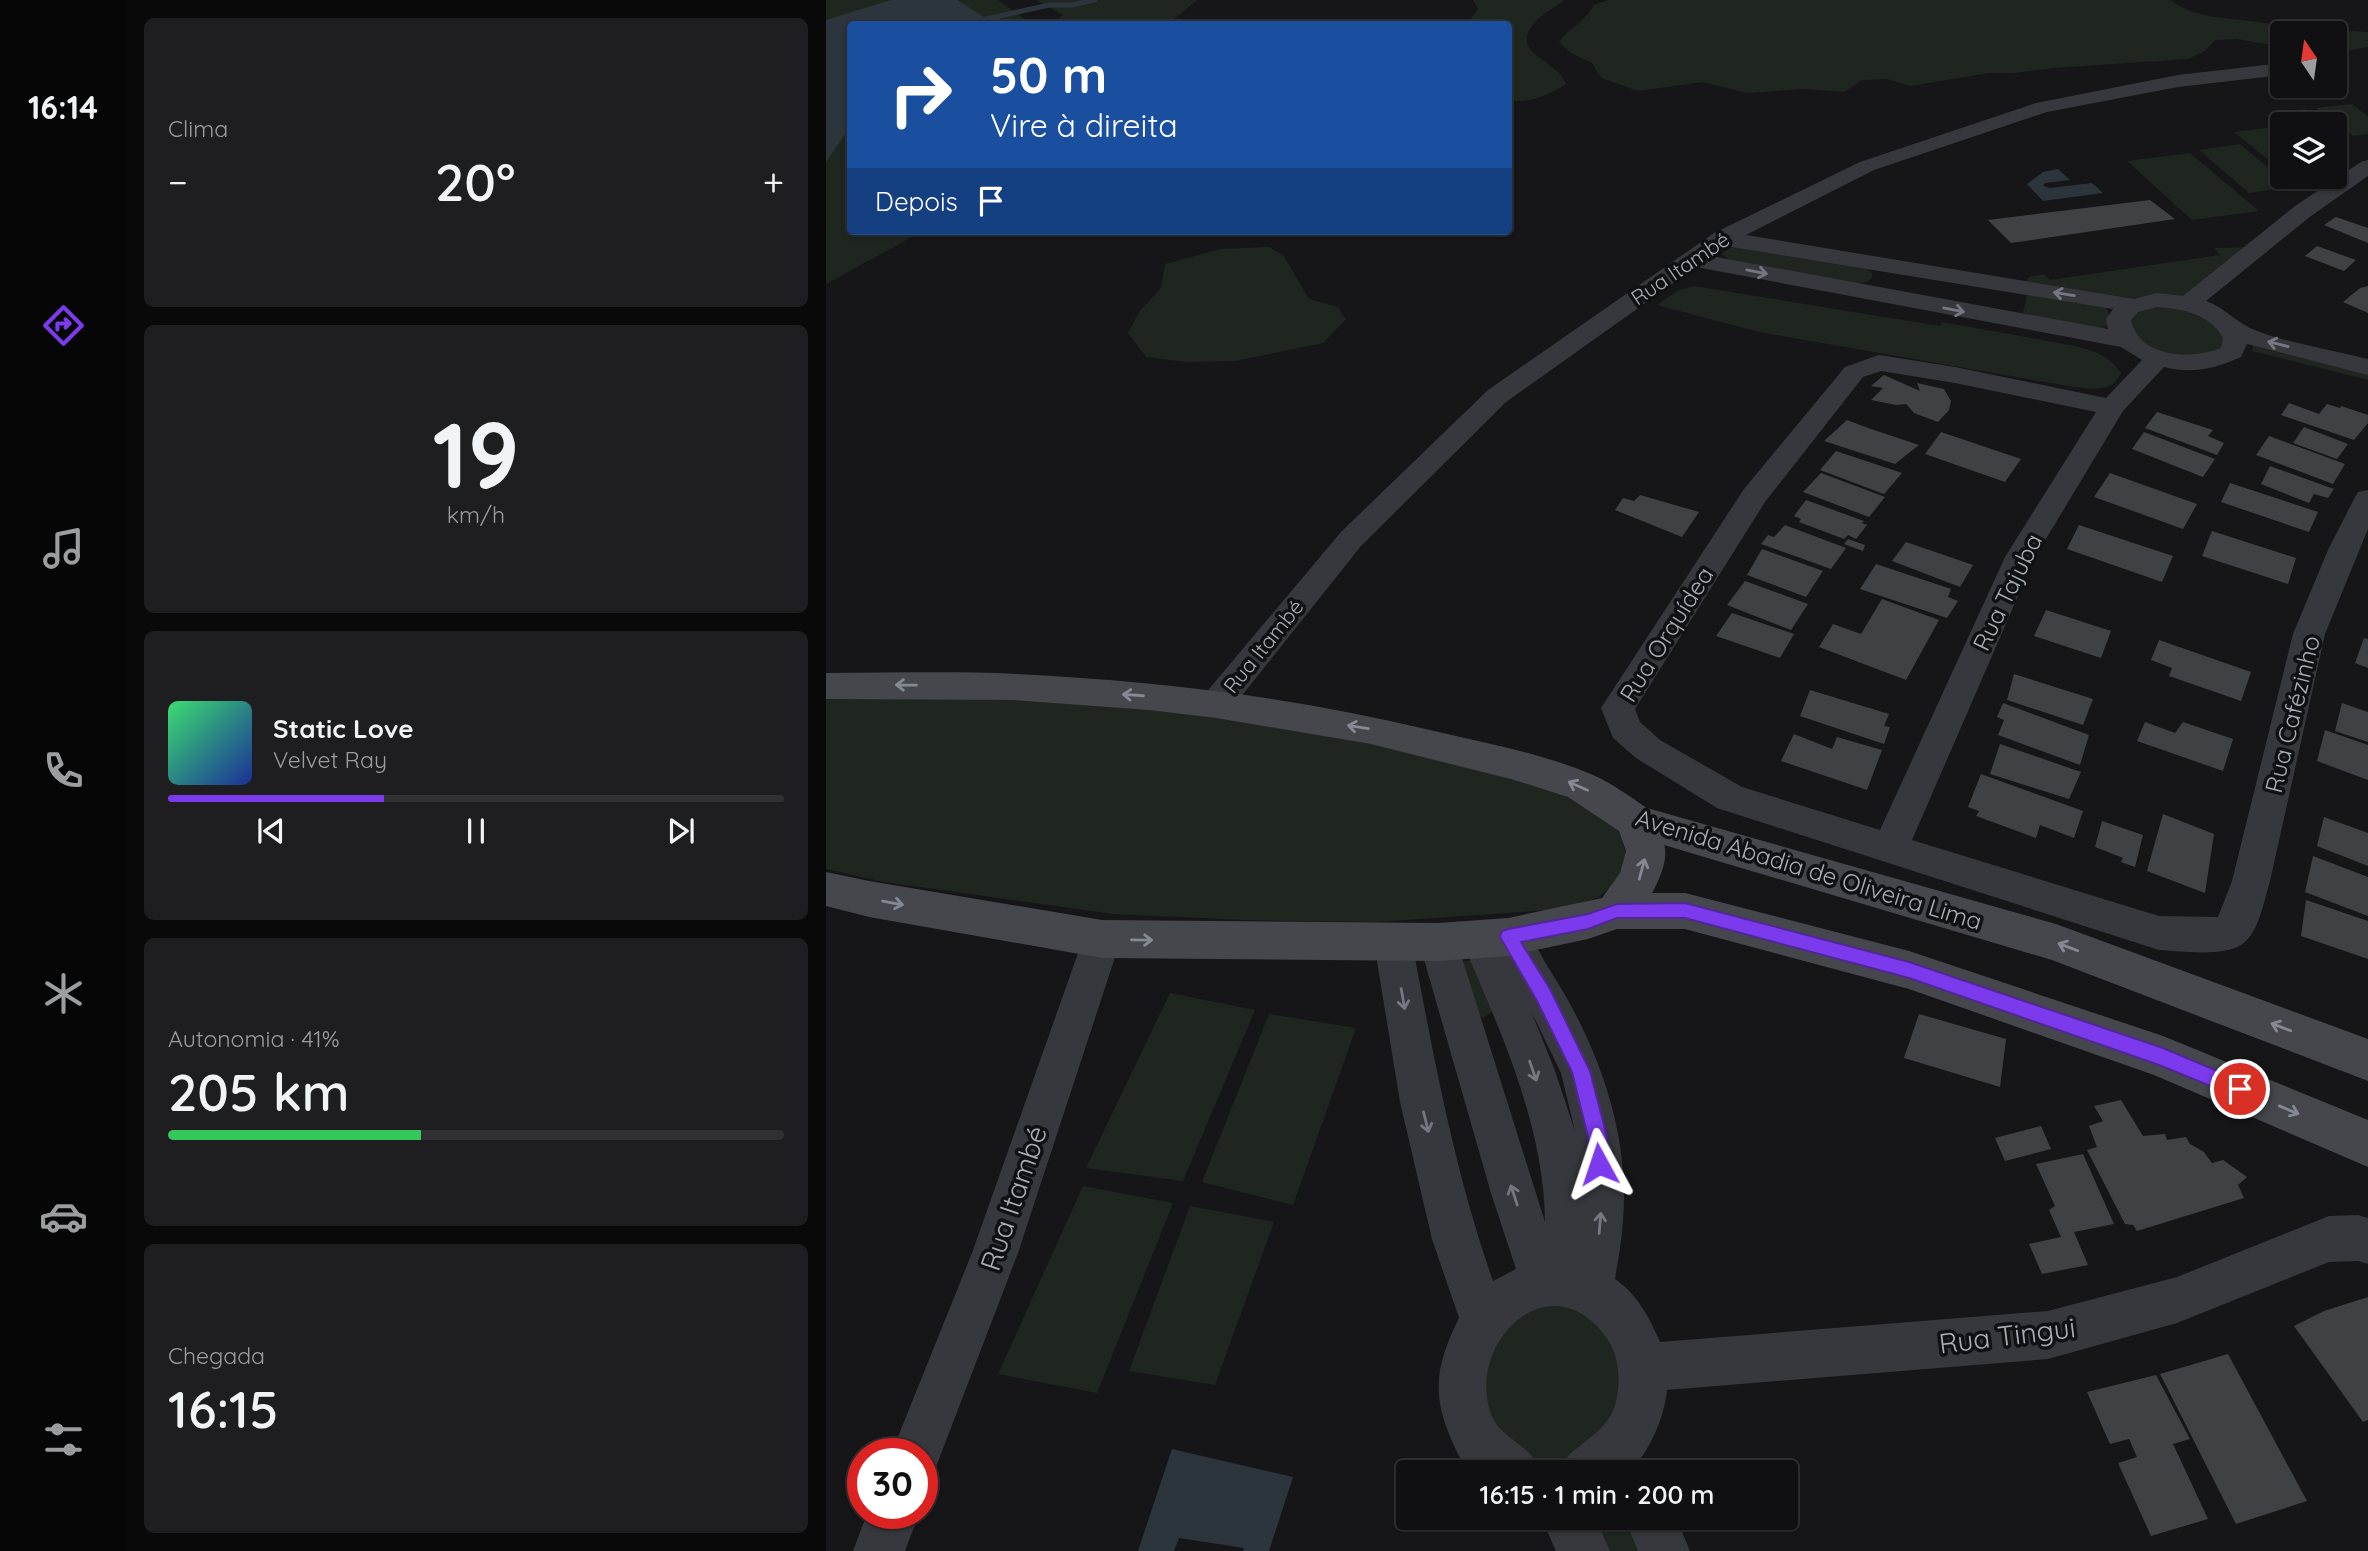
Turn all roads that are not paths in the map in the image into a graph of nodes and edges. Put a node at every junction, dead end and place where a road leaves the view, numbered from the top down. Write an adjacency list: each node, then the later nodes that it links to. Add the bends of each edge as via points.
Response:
1 (2270, 70): 3 (street, Rua Itambé, via 2178,81 2043,107 1867,166)
2 (2368, 166): 10 (street, via 2303,211)
3 (1760, 219): 4 (street, Rua Itambé); 5 (street)
4 (1722, 238): 5 (street); 6 (street, Rua Itambé)
5 (1787, 248): 7 (street)
6 (1690, 259): 9 (street, one-way to 9); 21 (street, Rua Itambé, via 1497,396 1351,539)
7 (1895, 267): 8 (street); 9 (street)
8 (2015, 286): 11 (street, one-way to 8); 12 (street)
9 (1887, 297): 12 (street, one-way to 12)
10 (2188, 304): 11 (street, via 2157,300); 14 (street, via 2214,315)
11 (2131, 305): 13 (street, via 2117,320)
12 (2009, 320): 13 (street)
13 (2125, 340): 15 (street)
14 (2232, 341): 15 (street, via 2210,363); 16 (street, one-way to 14); 17 (street)
15 (2158, 359): 18 (street, Rua Tajuba)
16 (2368, 367)
17 (2368, 384)
18 (2112, 407): 23 (street, Rua Tajuba, via 2020,557); 23 (street, Rua Orquídea, via 1879,363 1854,372 1754,496 1618,708 1625,729 1648,749 1730,798)
19 (2368, 499): 26 (street, Rua Cafézinho, via 2309,634 2251,881 2238,920)
20 (826, 686): 21 (street, Avenida Abadia de Oliveira Lima, one-way to 20, via 1014,687)
21 (1216, 704): 22 (street, Avenida Abadia de Oliveira Lima, one-way to 21, via 1581,786 1511,764 1371,730)
22 (1636, 821): 25 (street, one-way to 22, via 1639,879 1646,851); 34 (street, Avenida Abadia de Oliveira Lima, one-way to 22, via 2056,943)
23 (1891, 848): 26 (street, Rua Orquídea, via 2159,933)
24 (826, 889): 28 (street, one-way to 28)
25 (1617, 911): 27 (street, via 1588,921); 36 (street, one-way to 36, via 1685,911 1909,970 2163,1057)
26 (2228, 933)
27 (1494, 938): 29 (street); 31 (street); 35 (street, via 1544,995 1581,1071)
28 (1102, 939): 30 (street, one-way to 30); 41 (street, Rua Itambé, via 995,1253)
29 (1438, 942): 30 (street); 32 (street)
30 (1393, 943): 33 (street, one-way to 33)
31 (1516, 1020): 32 (street); 35 (street, one-way to 35)
32 (1466, 1035): 33 (street); 38 (street, one-way to 32, via 1513,1193)
33 (1413, 1055): 39 (street, one-way to 39, via 1455,1239)
34 (2368, 1060)
35 (1578, 1143): 38 (street, via 1567,1206)
36 (2368, 1144)
37 (2363, 1239): 40 (street, Rua Tingui, via 2329,1239 2177,1300 2048,1335)
38 (1566, 1285): 39 (street, via 1521,1289); 40 (street, via 1610,1303 1626,1321)
39 (1483, 1320): 42 (street, via 1468,1346 1462,1376 1464,1406 1474,1436)
40 (1643, 1368): 43 (street, via 1636,1420)
41 (922, 1438)
42 (1495, 1460)
43 (1615, 1460)
44 (887, 1529): 47 (street)
45 (1574, 1530): 48 (street)
46 (1655, 1530): 49 (street)
47 (879, 1551)
48 (1584, 1551)
49 (1664, 1551)

